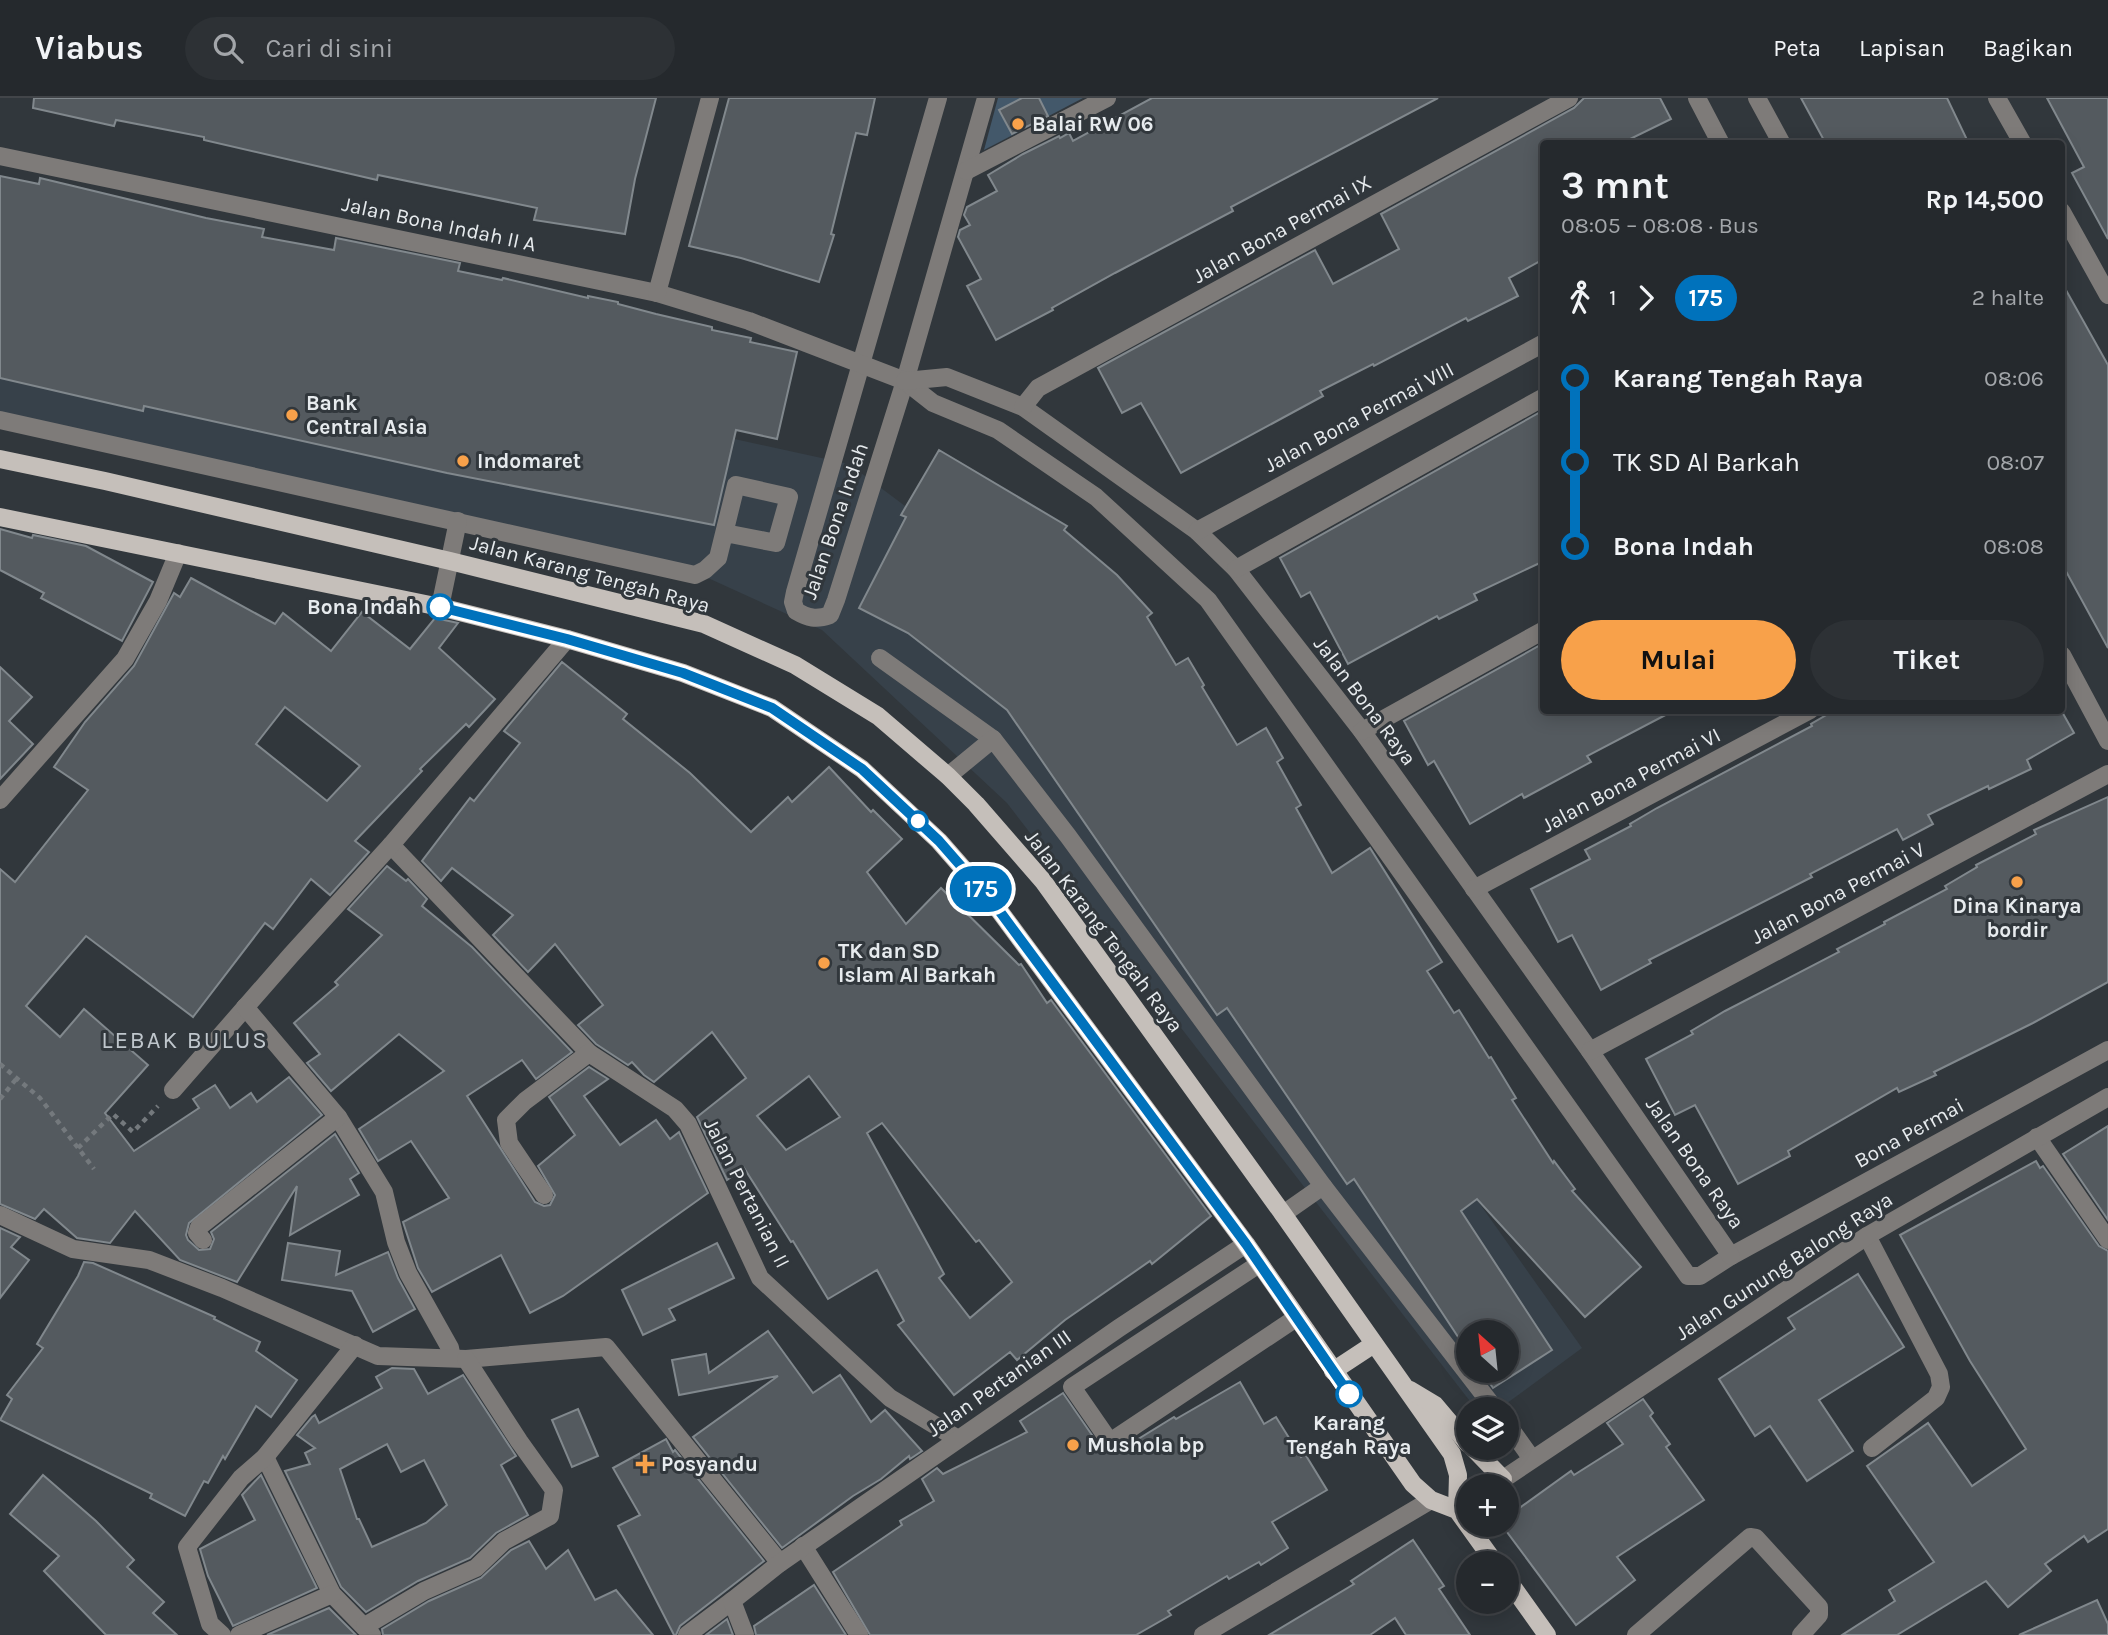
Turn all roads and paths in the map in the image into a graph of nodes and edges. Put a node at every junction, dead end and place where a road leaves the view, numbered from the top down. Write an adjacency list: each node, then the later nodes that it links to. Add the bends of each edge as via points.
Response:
1 (709, 98): 15 (street)
2 (938, 98): 18 (street, Jalan Bona Indah)
3 (986, 98): 13 (street, Jalan Bona Indah)
4 (1107, 98): 13 (street)
5 (1569, 98): 21 (street, Jalan Bona Permai IX, via 1038,388)
6 (1697, 98): 9 (street)
7 (1757, 98): 10 (street)
8 (1997, 98): 11 (street)
9 (1719, 140)
10 (1780, 140)
11 (2021, 140)
12 (0, 156): 15 (street, Jalan Bona Indah II A)
13 (966, 171): 19 (street, Jalan Bona Indah)
14 (2065, 217): 16 (street)
15 (657, 293): 18 (street, Jalan Bona Indah II A, via 749,321)
16 (2108, 295)
17 (1540, 345): 26 (street, Jalan Bona Permai VIII)
18 (861, 365): 19 (street, Jalan Bona Raya); 19 (street, Jalan Bona Indah, via 795,592 796,611 807,618 830,615)
19 (905, 381): 21 (street, Jalan Bona Raya, via 947,377); 66 (street, Jalan Bona Raya, via 933,403 998,430 1096,497 1208,600 1688,1276 1700,1276)
20 (1540, 399): 30 (street)
21 (1023, 407): 26 (street, Jalan Bona Raya)
22 (0, 420): 25 (street)
23 (0, 459): 29 (main road, Jalan Karang Tengah Raya)
24 (0, 517): 28 (main road)
25 (458, 521): 27 (street, via 695,575 718,558); 29 (street)
26 (1196, 531): 30 (street, Jalan Bona Raya)
27 (725, 533)
28 (178, 553): 31 (main road); 42 (street, via 158,601 125,659)
29 (450, 561): 31 (street); 41 (main road, Jalan Karang Tengah Raya, via 704,624 795,665 878,716)
30 (1236, 569): 37 (street, Jalan Bona Raya)
31 (440, 607): 33 (main road)
32 (1540, 632): 37 (street)
33 (567, 639): 43 (street); 65 (main road, via 683,673 772,708 862,769 939,841 995,905)
34 (880, 657): 38 (street)
35 (2065, 661): 39 (street)
36 (1802, 714): 44 (street, Jalan Bona Permai VI)
37 (1362, 732): 44 (street, Jalan Bona Raya)
38 (993, 739): 41 (street); 58 (street)
39 (2108, 741)
40 (2108, 774): 47 (street, Jalan Bona Permai V)
41 (948, 776): 60 (main road, Jalan Karang Tengah Raya, via 1043,881)
42 (0, 800)
43 (391, 845): 45 (street); 48 (street, Jalan Pertanian II)
44 (1474, 889): 47 (street, Jalan Bona Raya)
45 (245, 1007): 51 (street); 54 (street)
46 (2108, 1050): 66 (street, Bona Permai)
47 (1590, 1051): 66 (street, Jalan Bona Raya)
48 (589, 1053): 59 (street, via 506,1120 509,1143); 76 (street, Jalan Pertanian II, via 675,1110 688,1124 760,1279 890,1398)
49 (0, 1064): 50 (path)
50 (17, 1078): 53 (path); 56 (path, via 40,1098)
51 (173, 1090): 56 (path, via 133,1132 113,1114)
52 (2108, 1097): 55 (street, Jalan Gunung Balong Raya)
53 (0, 1099)
54 (338, 1117): 63 (street, via 199,1227 197,1233); 71 (street, via 384,1192 408,1273)
55 (2037, 1138): 62 (street, Jalan Gunung Balong Raya); 64 (street)
56 (78, 1148): 57 (path)
57 (94, 1169)
58 (1323, 1186): 60 (street); 74 (street)
59 (544, 1195)
60 (1283, 1214): 69 (main road, Jalan Karang Tengah Raya)
61 (0, 1215): 70 (street, via 73,1249 149,1260)
62 (1867, 1236): 78 (street, via 1939,1374 1941,1387 1936,1398); 80 (street, Jalan Gunung Balong Raya)
63 (203, 1240)
64 (2108, 1240)
65 (1246, 1244): 67 (main road); 76 (street, Jalan Pertanian III)
66 (1731, 1256)
67 (1259, 1264): 68 (main road); 68 (street, via 1072,1387 1110,1442)
68 (1296, 1318): 72 (main road)
69 (1374, 1344): 72 (main road); 73 (main road, Jalan Karang Tengah Raya)
70 (355, 1345): 71 (street, via 378,1356); 79 (street)
71 (459, 1358): 88 (street, via 606,1347); 92 (street, via 554,1490 550,1516 504,1541 476,1567 424,1591)
72 (1333, 1371): 85 (main road, via 1413,1484)
73 (1404, 1387): 75 (main road, via 1435,1405); 82 (main road, Jalan Karang Tengah Raya, via 1452,1454)
74 (1486, 1397)
75 (1456, 1429)
76 (958, 1439): 87 (street, Jalan Pertanian III)
77 (1519, 1441): 80 (street)
78 (1872, 1448)
79 (265, 1457): 89 (street); 93 (street, via 241,1478 187,1547 210,1624)
80 (1532, 1459): 84 (street, Jalan Gunung Balong Raya)
81 (1481, 1460): 83 (main road)
82 (1458, 1474)
83 (1492, 1474)
84 (1510, 1474)
85 (1431, 1500): 86 (main road); 98 (street)
86 (1456, 1505)
87 (803, 1546): 88 (street, Jalan Pertanian III); 97 (street)
88 (780, 1563): 91 (street, Jalan Pertanian III)
89 (332, 1594): 92 (street); 94 (street)
90 (1519, 1595): 99 (main road)
91 (732, 1601): 95 (street, Jalan Pertanian III); 96 (street)
92 (368, 1630)
93 (222, 1635)
94 (239, 1635)
95 (687, 1635)
96 (745, 1635)
97 (859, 1635)
98 (1203, 1635)
99 (1548, 1635)
100 (1636, 1635): 101 (street, via 1750,1537 1756,1538 1819,1607 1819,1615)
101 (1801, 1635)

